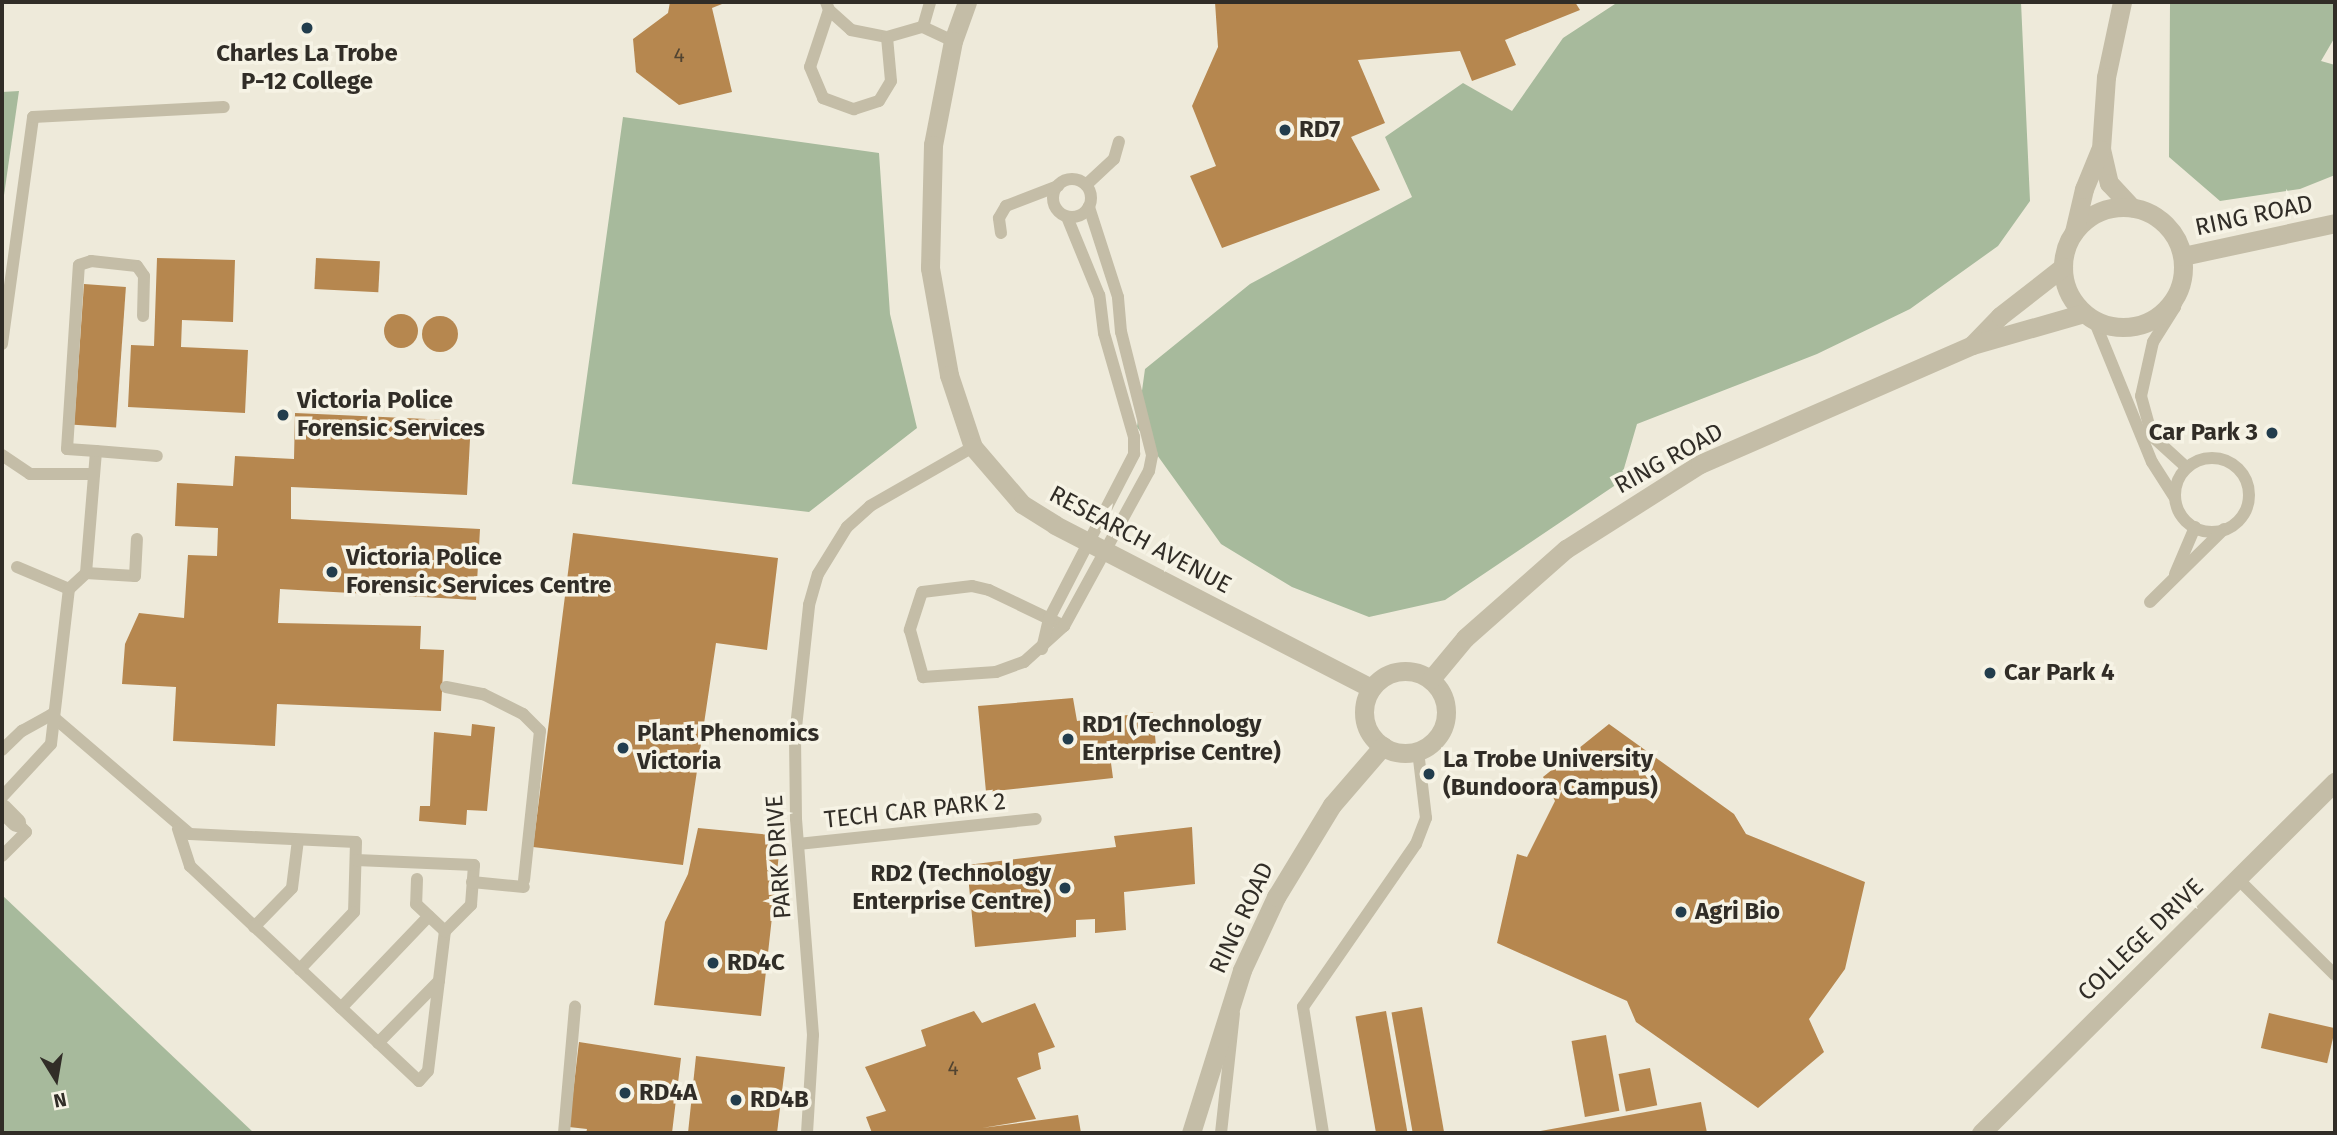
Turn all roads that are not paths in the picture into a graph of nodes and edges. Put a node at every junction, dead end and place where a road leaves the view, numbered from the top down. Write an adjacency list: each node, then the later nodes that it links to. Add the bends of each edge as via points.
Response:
1 (930, 2): 5 (lane)
2 (967, 2): 7 (street, RESEARCH AVENUE)
3 (2122, 2): 10 (street, via 2106,77)
4 (828, 6): 6 (lane, via 851,30); 6 (lane, via 810,67 823,97 854,108 879,101 891,81)
5 (923, 27): 6 (lane); 7 (lane)
6 (887, 37)
7 (953, 41): 26 (street, RESEARCH AVENUE, via 933,145 930,268 949,375)
8 (223, 107): 24 (lane, via 33,117)
9 (1119, 142): 11 (lane, via 1114,159)
10 (2101, 149): 14 (street, via 2109,183); 17 (street, via 2084,189)
11 (1086, 185): 12 (lane, via 1069,180); 13 (lane)
12 (1058, 186): 15 (lane, via 1054,204); 18 (lane, via 1006,206 999,218)
13 (1089, 207): 15 (lane, via 1080,216); 36 (lane, via 1118,297 1121,332 1153,463)
14 (2131, 207): 17 (street, via 2099,212); 19 (street, via 2155,216 2174,233)
15 (1068, 217): 36 (lane, via 1099,295 1104,333 1134,437 1130,465)
16 (2335, 223): 19 (street, RING ROAD)
17 (2074, 232): 20 (street)
18 (1001, 233)
19 (2183, 256): 21 (street)
20 (2063, 267): 23 (street, via 2065,284); 25 (street, RING ROAD, via 2000,316)
21 (2179, 292): 23 (street, via 2170,306 2143,324 2110,326); 30 (lane, via 2175,307 2152,342 2141,396 2152,436)
22 (144, 316): 27 (lane, via 144,276 137,265 91,261 79,265 67,449)
23 (2089, 316): 25 (street, RING ROAD); 32 (lane, via 2152,462)
24 (2, 344)
25 (1972, 345): 45 (street, RING ROAD, via 1700,464 1566,549 1465,638)
26 (973, 447): 36 (street, RESEARCH AVENUE, via 1022,505); 59 (lane, PARK DRIVE, via 870,506 847,527 818,575 809,605 797,706)
27 (96, 451): 29 (lane); 31 (lane)
28 (2, 455): 31 (lane, via 30,474)
29 (157, 456)
30 (2187, 468): 32 (lane, via 2177,482); 34 (lane, via 2203,459 2219,459 2243,475 2247,505 2236,522)
31 (94, 474): 38 (lane)
32 (2175, 498): 33 (lane, via 2183,518)
33 (2195, 527): 34 (lane); 39 (lane)
34 (2224, 529): 39 (lane, via 2201,556)
35 (137, 538): 38 (lane, via 135,576)
36 (1096, 548): 42 (lane); 43 (lane); 47 (street, RESEARCH AVENUE)
37 (17, 567): 40 (lane)
38 (86, 573): 40 (lane)
39 (2173, 577): 41 (lane)
40 (69, 589): 48 (lane)
41 (2150, 602)
42 (1049, 619): 43 (lane); 44 (lane); 44 (lane, via 972,586 922,592 910,620 911,642 923,677 1011,669)
43 (1064, 626): 44 (lane)
44 (1042, 649)
45 (1431, 679): 47 (street, via 1405,670 1392,672); 51 (street, via 1445,699 1445,724 1439,736)
46 (446, 687): 64 (lane, via 483,694 523,714 540,731 524,884)
47 (1371, 688): 49 (street, via 1364,713 1366,726)
48 (51, 715): 50 (lane, via 22,731); 53 (lane, via 51,744); 57 (lane)
49 (1382, 746): 51 (street); 71 (street, RING ROAD, via 1332,804 1302,848)
50 (2, 750)
51 (1418, 751): 79 (lane, via 1426,818 1416,844 1303,1007)
52 (2335, 782): 63 (street, COLLEGE DRIVE)
53 (2, 797)
54 (2, 808): 56 (street)
55 (1036, 819): 59 (lane, TECH CAR PARK 2)
56 (16, 822): 60 (lane, via 26,832)
57 (178, 829): 58 (lane, via 204,836); 66 (lane, via 190,866)
58 (298, 840): 61 (lane, via 356,842); 66 (lane, via 292,888)
59 (798, 844): 76 (lane, PARK DRIVE, via 813,1035)
60 (2, 856)
61 (356, 860): 64 (lane, via 474,865); 68 (lane, via 354,912)
62 (417, 879): 65 (lane, via 416,904)
63 (2238, 879): 69 (lane); 80 (street, COLLEGE DRIVE)
64 (472, 882): 67 (lane, via 471,905)
65 (429, 916): 67 (lane); 73 (lane)
66 (254, 927): 68 (lane)
67 (445, 931): 70 (lane)
68 (300, 969): 73 (lane)
69 (2335, 975)
70 (439, 981): 74 (lane); 74 (lane, via 428,1071 419,1081)
71 (1234, 993): 77 (street, RING ROAD); 78 (lane, via 1233,1046)
72 (575, 1006): 75 (lane)
73 (341, 1008): 74 (lane)
74 (378, 1043)
75 (564, 1133)
76 (807, 1133)
77 (1191, 1133)
78 (1221, 1133)
79 (1323, 1133)
80 (1981, 1133)

